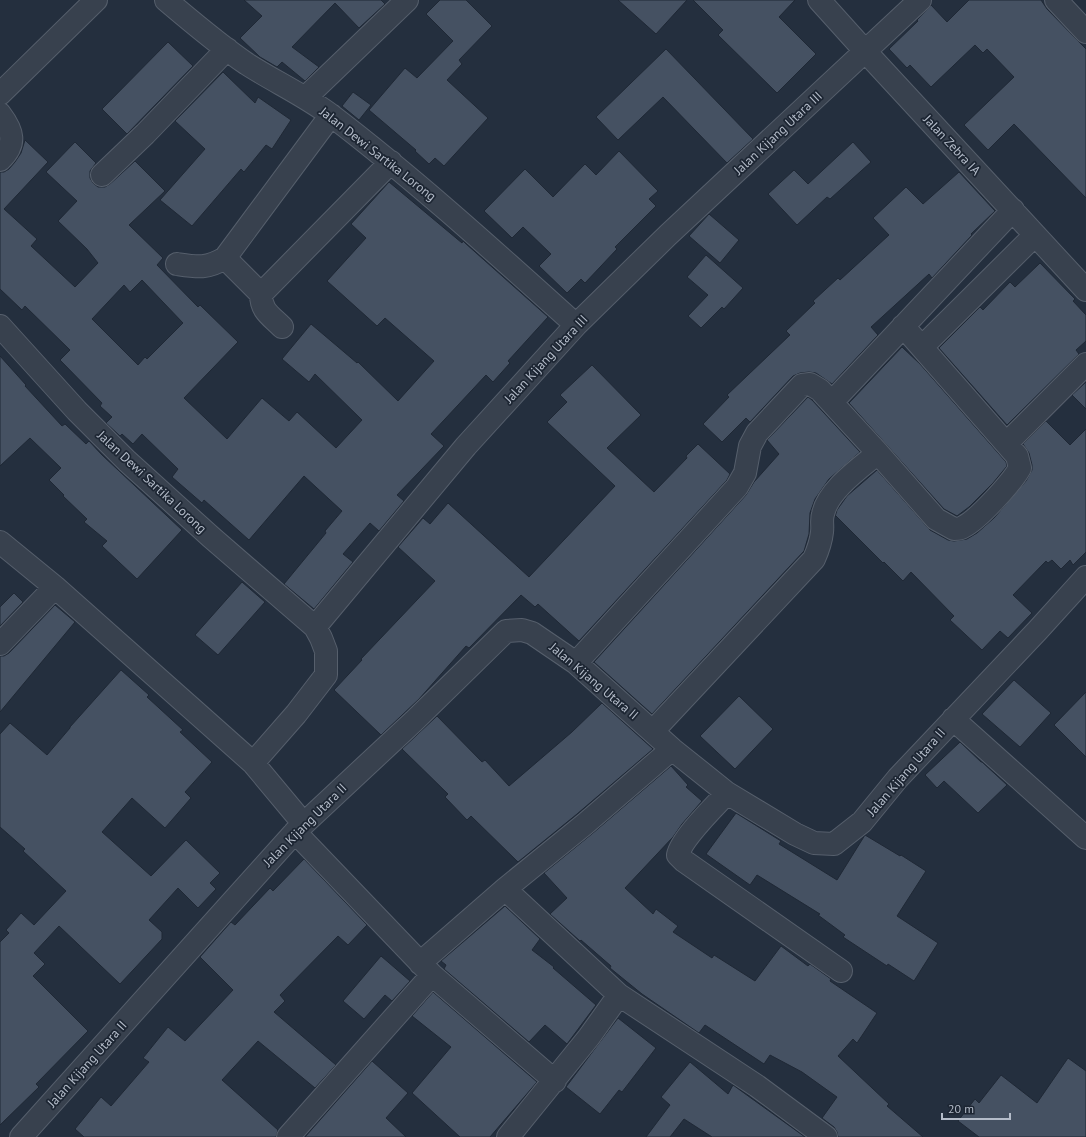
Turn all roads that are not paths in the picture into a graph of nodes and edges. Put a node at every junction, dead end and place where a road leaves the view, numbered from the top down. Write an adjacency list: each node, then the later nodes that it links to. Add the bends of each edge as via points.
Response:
1 (96, 0): 10 (street)
2 (166, 0): 8 (street, Jalan Dewi Sartika Lorong)
3 (406, 0): 11 (street)
4 (819, 0): 9 (street, Jalan Zebra IA)
5 (920, 0): 9 (street, Jalan Kijang Utara III)
6 (1056, 0): 7 (street)
7 (1086, 32)
8 (227, 49): 11 (street, Jalan Dewi Sartika Lorong); 16 (street)
9 (864, 51): 17 (street, Jalan Zebra IA); 23 (street, Jalan Kijang Utara III)
10 (0, 94)
11 (305, 98): 13 (street, Jalan Dewi Sartika Lorong)
12 (0, 114): 14 (street, via 10,130 11,144 8,152)
13 (331, 115): 15 (street, Jalan Dewi Sartika Lorong); 19 (street)
14 (0, 160)
15 (391, 162): 22 (street); 23 (street, Jalan Dewi Sartika Lorong)
16 (102, 175)
17 (1013, 210): 18 (street, Jalan Zebra IA); 25 (street)
18 (1035, 235): 21 (street, Jalan Zebra IA); 27 (street)
19 (225, 258): 20 (street, via 200,267); 22 (street)
20 (177, 264)
21 (1086, 290)
22 (261, 294): 26 (street, via 261,303 265,310)
23 (576, 325): 35 (street, Jalan Kijang Utara III, via 466,446)
24 (0, 326): 35 (street, Jalan Dewi Sartika Lorong, via 77,411 127,460)
25 (902, 326): 27 (street); 29 (street)
26 (282, 327)
27 (922, 347): 30 (street)
28 (1086, 364): 30 (street)
29 (832, 402): 31 (street); 37 (street, via 814,386 802,385 757,433 750,446 745,473 737,487)
30 (1007, 443): 31 (street, via 1017,456 1020,468 979,515 962,528 954,529 936,519)
31 (878, 453): 39 (street, via 845,481 826,503 822,515 820,546 814,559)
32 (0, 542): 34 (street)
33 (1086, 577): 38 (street, Jalan Kijang Utara II)
34 (55, 587): 36 (street); 41 (street)
35 (315, 627): 41 (street, via 326,651 326,675)
36 (0, 644)
37 (576, 663): 39 (street, Jalan Kijang Utara II); 43 (street, Jalan Kijang Utara II, via 532,633 522,630 506,632)
38 (953, 719): 42 (street, Jalan Kijang Utara II, via 898,778 862,822 834,844 814,842 801,837); 44 (street)
39 (653, 732): 40 (street, Jalan Kijang Utara II)
40 (672, 748): 42 (street, Jalan Kijang Utara II); 45 (street)
41 (253, 763): 43 (street)
42 (727, 793): 47 (street, via 681,846 678,855)
43 (299, 827): 46 (street); 50 (street, Jalan Kijang Utara II)
44 (1086, 838)
45 (505, 889): 46 (street); 48 (street)
46 (426, 969): 49 (street); 51 (street)
47 (841, 971)
48 (619, 995): 49 (street); 53 (street, via 758,1086)
49 (555, 1081): 52 (street)
50 (21, 1137)
51 (288, 1137)
52 (508, 1137)
53 (826, 1137)

